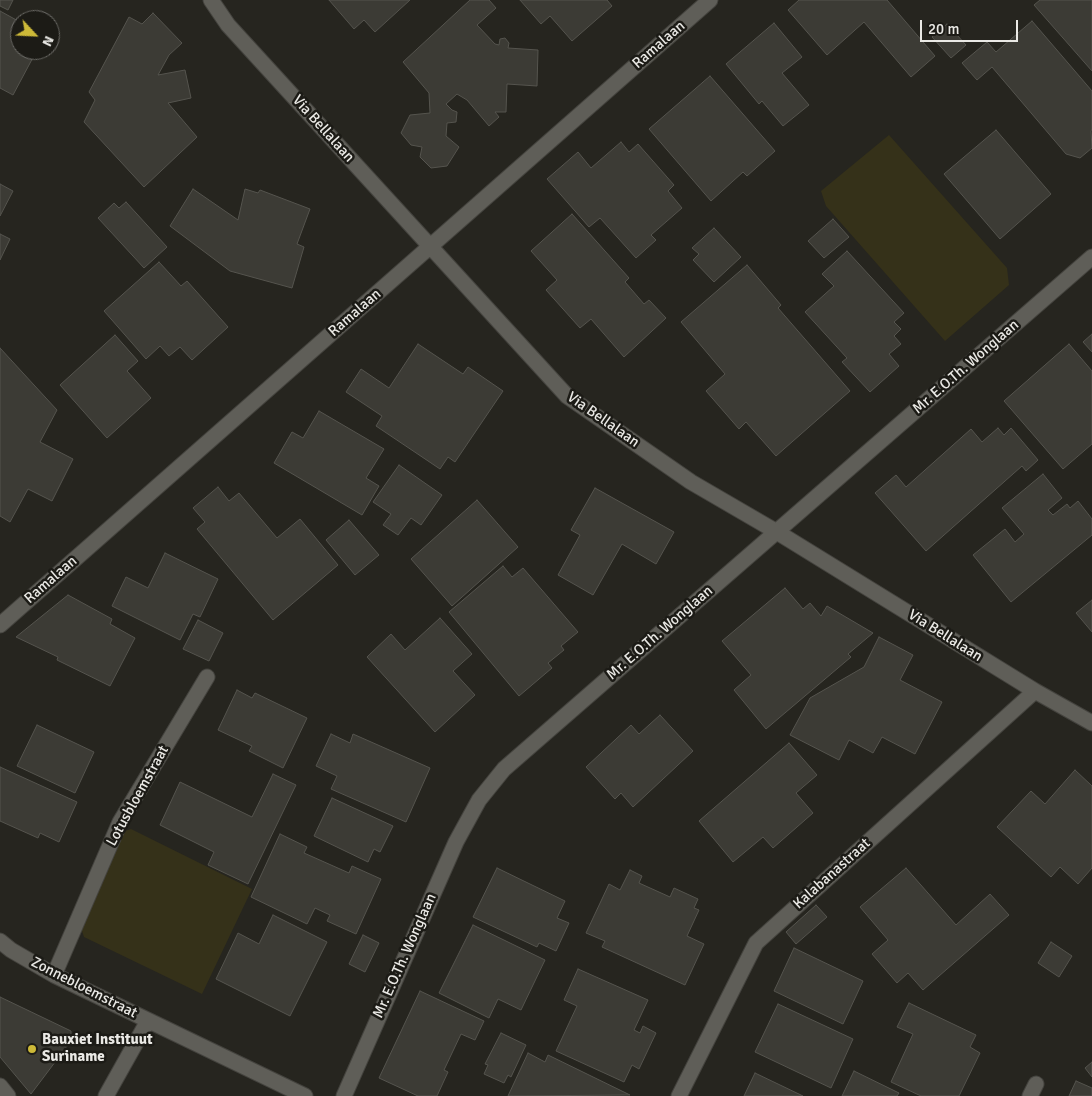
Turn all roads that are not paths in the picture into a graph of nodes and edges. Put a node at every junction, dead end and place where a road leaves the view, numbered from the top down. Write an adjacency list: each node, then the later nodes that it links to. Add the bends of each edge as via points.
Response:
1 (211, 0): 3 (street, Via Bellalaan, via 228,25)
2 (710, 0): 3 (street, Ramalaan)
3 (430, 247): 5 (street, Via Bellalaan, via 567,396 691,482); 6 (street, Ramalaan)
4 (1092, 256): 5 (street, Mr. E.O.Th. Wonglaan)
5 (777, 532): 8 (street, Via Bellalaan); 17 (street, Mr. E.O.Th. Wonglaan, via 504,768 479,800 456,842)
6 (0, 625)
7 (207, 677): 11 (street, Lotusbloemstraat, via 120,822)
8 (1035, 691): 9 (street, Via Bellalaan); 18 (street, Kalabanastraat, via 756,942)
9 (1092, 723)
10 (0, 942): 11 (street, Zonnebloemstraat)
11 (54, 975): 12 (street, Zonnebloemstraat)
12 (148, 1021): 15 (street); 16 (street, Zonnebloemstraat)
13 (0, 1086): 14 (street)
14 (8, 1096)
15 (106, 1096)
16 (306, 1096)
17 (344, 1096)
18 (679, 1096)

